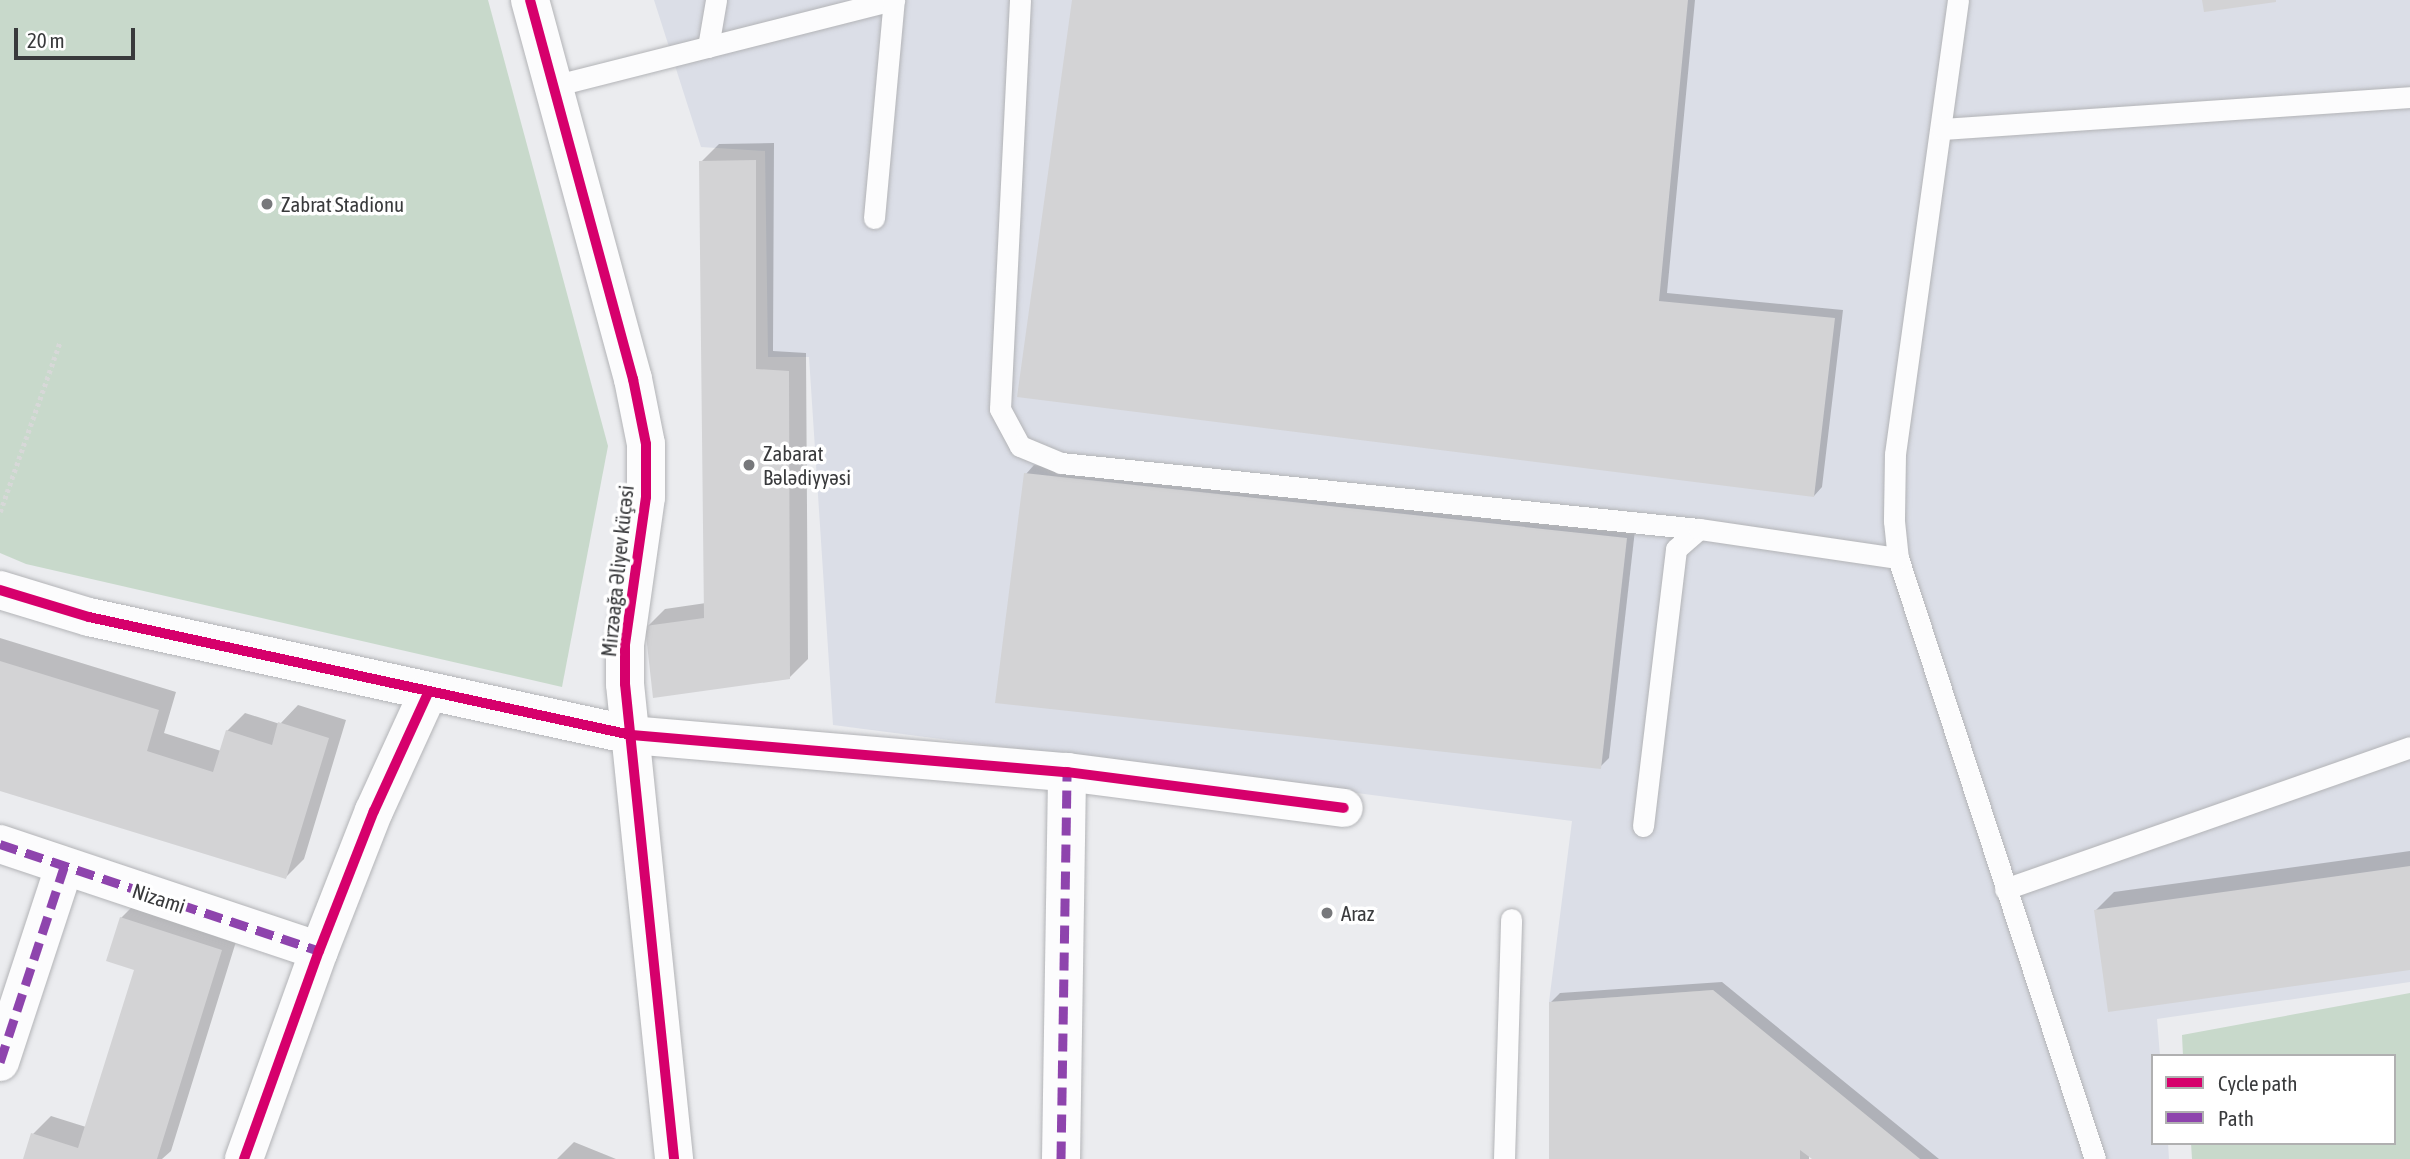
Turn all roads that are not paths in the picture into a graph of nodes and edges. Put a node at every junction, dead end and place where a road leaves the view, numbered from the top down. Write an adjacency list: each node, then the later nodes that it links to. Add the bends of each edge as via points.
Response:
1 (530, 0): 7 (street, Mirzəağa Əliyev küçəsi)
2 (716, 0): 6 (lane)
3 (894, 0): 6 (lane); 10 (lane)
4 (1020, 0): 11 (lane, via 1000,409 1020,446 1061,463)
5 (1958, 0): 9 (lane)
6 (708, 47): 7 (lane)
7 (553, 86): 15 (street, Mirzəağa Əliyev küçəsi, via 633,379 646,444 646,497 625,645)
8 (2410, 97): 9 (lane)
9 (1942, 129): 12 (lane, via 1895,454)
10 (874, 218)
11 (1699, 529): 12 (lane); 19 (lane, via 1676,549)
12 (1898, 558): 22 (lane)
13 (0, 590): 14 (street, via 89,617)
14 (428, 694): 15 (street); 24 (street, via 374,811)
15 (631, 735): 17 (street); 27 (street, Mirzəağa Əliyev küçəsi)
16 (2410, 747): 22 (lane)
17 (1067, 772): 18 (street); 28 (street)
18 (1344, 808)
19 (1643, 826)
20 (0, 844): 21 (street, Nizami)
21 (64, 867): 24 (street, Nizami); 25 (street)
22 (2005, 889): 30 (lane)
23 (1511, 919): 29 (lane)
24 (319, 951): 26 (street)
25 (0, 1062)
26 (244, 1159)
27 (674, 1159)
28 (1061, 1159)
29 (1504, 1159)
30 (2095, 1159)

